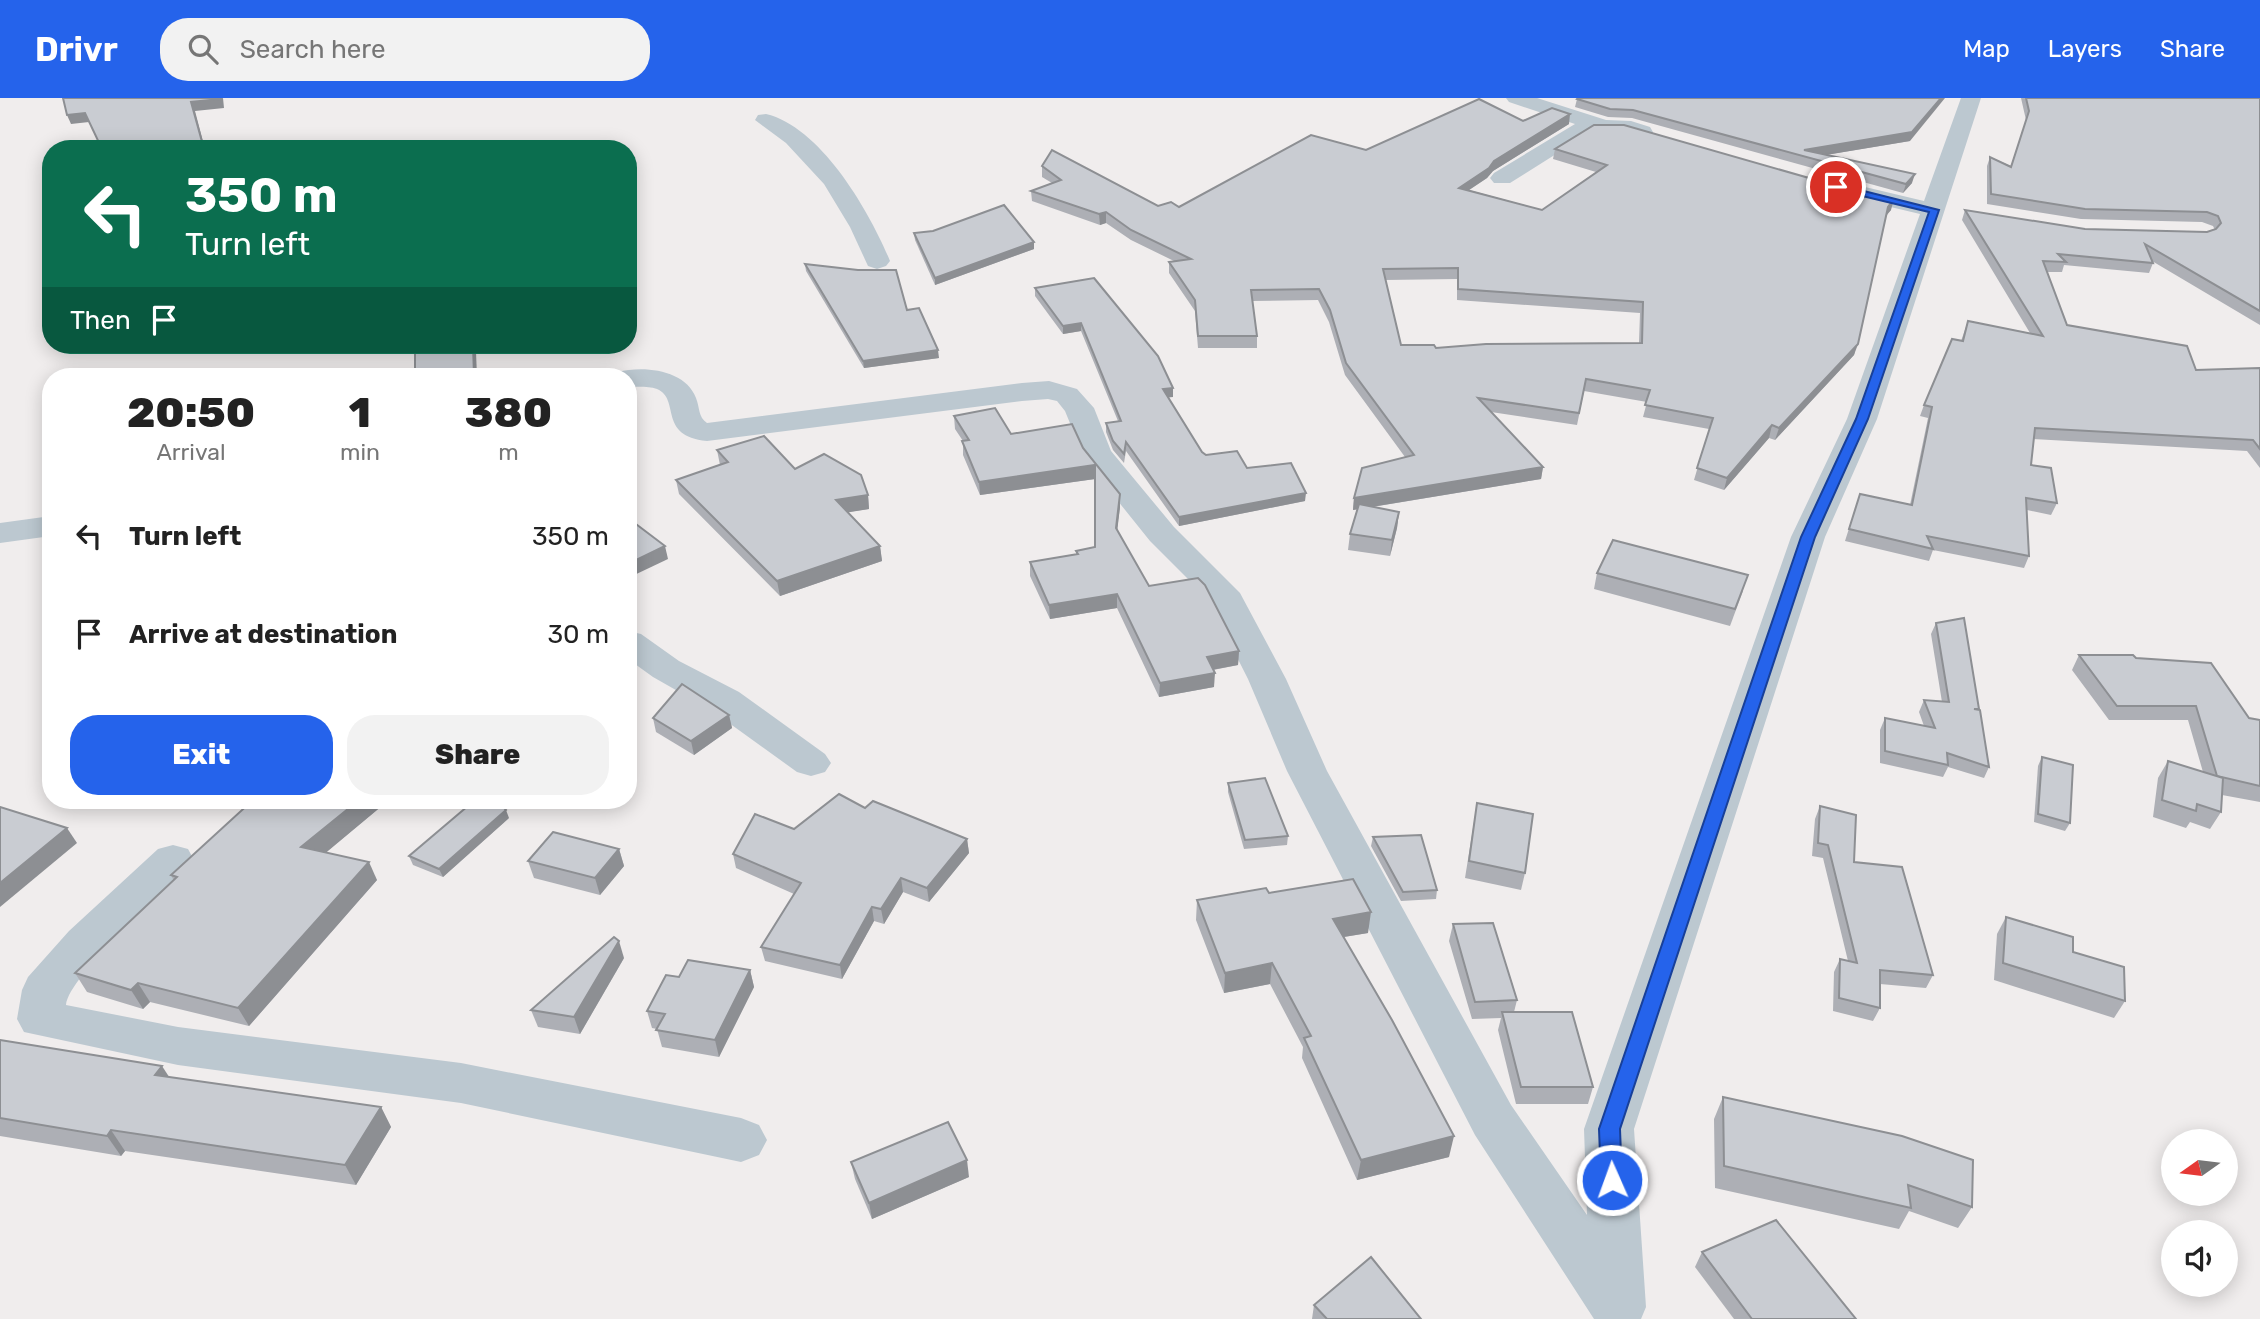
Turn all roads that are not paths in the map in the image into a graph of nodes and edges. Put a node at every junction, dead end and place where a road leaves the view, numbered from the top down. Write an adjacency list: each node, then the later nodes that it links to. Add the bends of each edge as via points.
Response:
1 (1516, 98): 4 (street)
2 (1971, 98): 8 (street)
3 (766, 120): 9 (street, via 793,137 846,199 867,233)
4 (1604, 125): 5 (street); 6 (street, via 1586,126)
5 (1663, 138)
6 (1502, 178)
7 (1824, 183): 8 (street)
8 (1943, 208): 17 (street, via 1862,419 1808,537 1609,1129)
9 (877, 261)
10 (637, 378): 17 (street, via 673,385 699,431 1022,392 1049,390 1067,395 1079,408 1096,453 1162,534 1222,593 1267,679 1307,771 1493,1120)
11 (42, 527): 12 (street)
12 (0, 533)
13 (637, 648): 14 (street, via 725,701)
14 (811, 763)
15 (173, 860): 16 (street, via 85,943 45,990 41,1019 178,1046 461,1083)
16 (741, 1140)
17 (1621, 1313)

